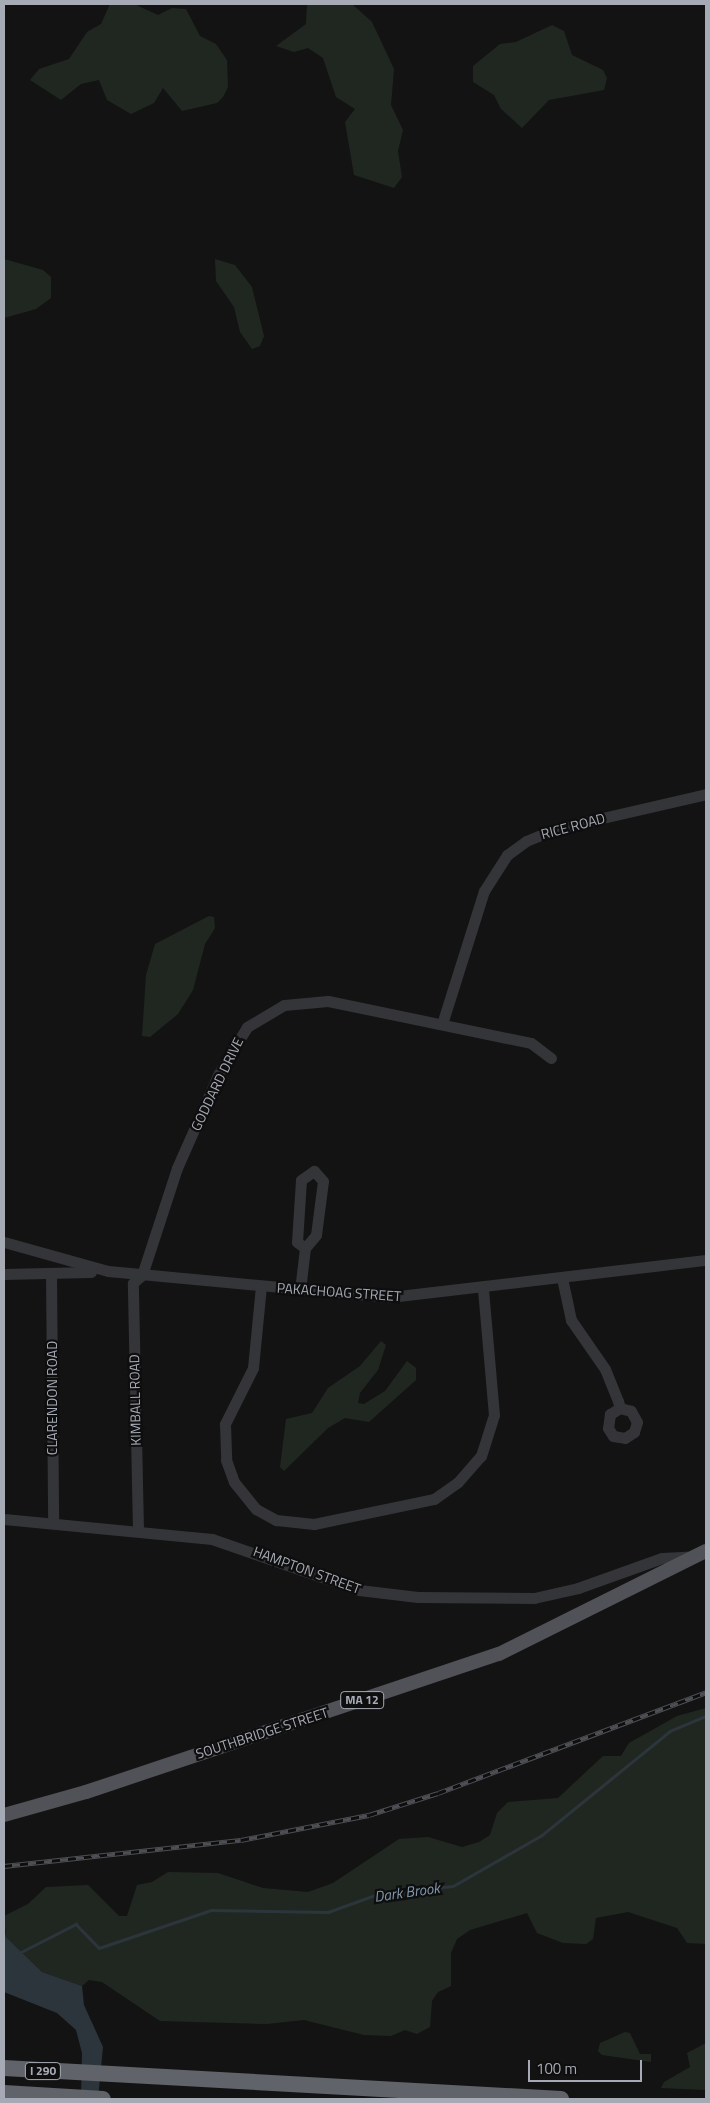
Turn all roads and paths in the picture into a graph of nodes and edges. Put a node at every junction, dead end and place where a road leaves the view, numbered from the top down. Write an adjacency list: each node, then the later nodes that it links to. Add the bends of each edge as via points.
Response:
1 (706, 794): 2 (street, RICE ROAD, via 552,830 507,855 484,891)
2 (442, 1024): 3 (street, GODDARD DRIVE, via 531,1043); 10 (street, GODDARD DRIVE, via 319,1000 284,1005 254,1022 227,1058 184,1151)
3 (551, 1058)
4 (4, 1242): 7 (street, PAKACHOAG STREET)
5 (304, 1248): 5 (street, via 297,1242 301,1180 314,1171 323,1181 316,1235); 14 (street)
6 (706, 1260): 11 (street, PAKACHOAG STREET)
7 (108, 1271): 8 (street); 10 (street, PAKACHOAG STREET)
8 (51, 1273): 9 (street); 17 (street, CLARENDON ROAD)
9 (4, 1274)
10 (142, 1275): 12 (street, PAKACHOAG STREET); 18 (street, KIMBALL ROAD, via 133,1283)
11 (562, 1278): 13 (street, PAKACHOAG STREET); 15 (street, via 571,1320 605,1369)
12 (261, 1286): 13 (street, via 253,1368 225,1424 226,1460 234,1482 256,1509 276,1520 314,1524 434,1499 458,1482 481,1456 492,1432 494,1409); 14 (street, PAKACHOAG STREET)
13 (483, 1288): 14 (street, PAKACHOAG STREET, via 390,1297)
14 (300, 1290)
15 (620, 1408)
16 (4, 1520): 17 (street, HAMPTON STREET)
17 (53, 1523): 18 (street, HAMPTON STREET)
18 (138, 1530): 19 (street, HAMPTON STREET, via 225,1541 352,1587 418,1597 534,1598 662,1558)
19 (701, 1554): 20 (main road, SOUTHBRIDGE STREET / MA 12, via 499,1654 86,1792)
20 (4, 1815)
21 (4, 2068): 25 (highway, I 290)
22 (4, 2093): 23 (highway, I 290)
23 (81, 2098): 24 (highway, I 290)
24 (101, 2099)
25 (561, 2099)

